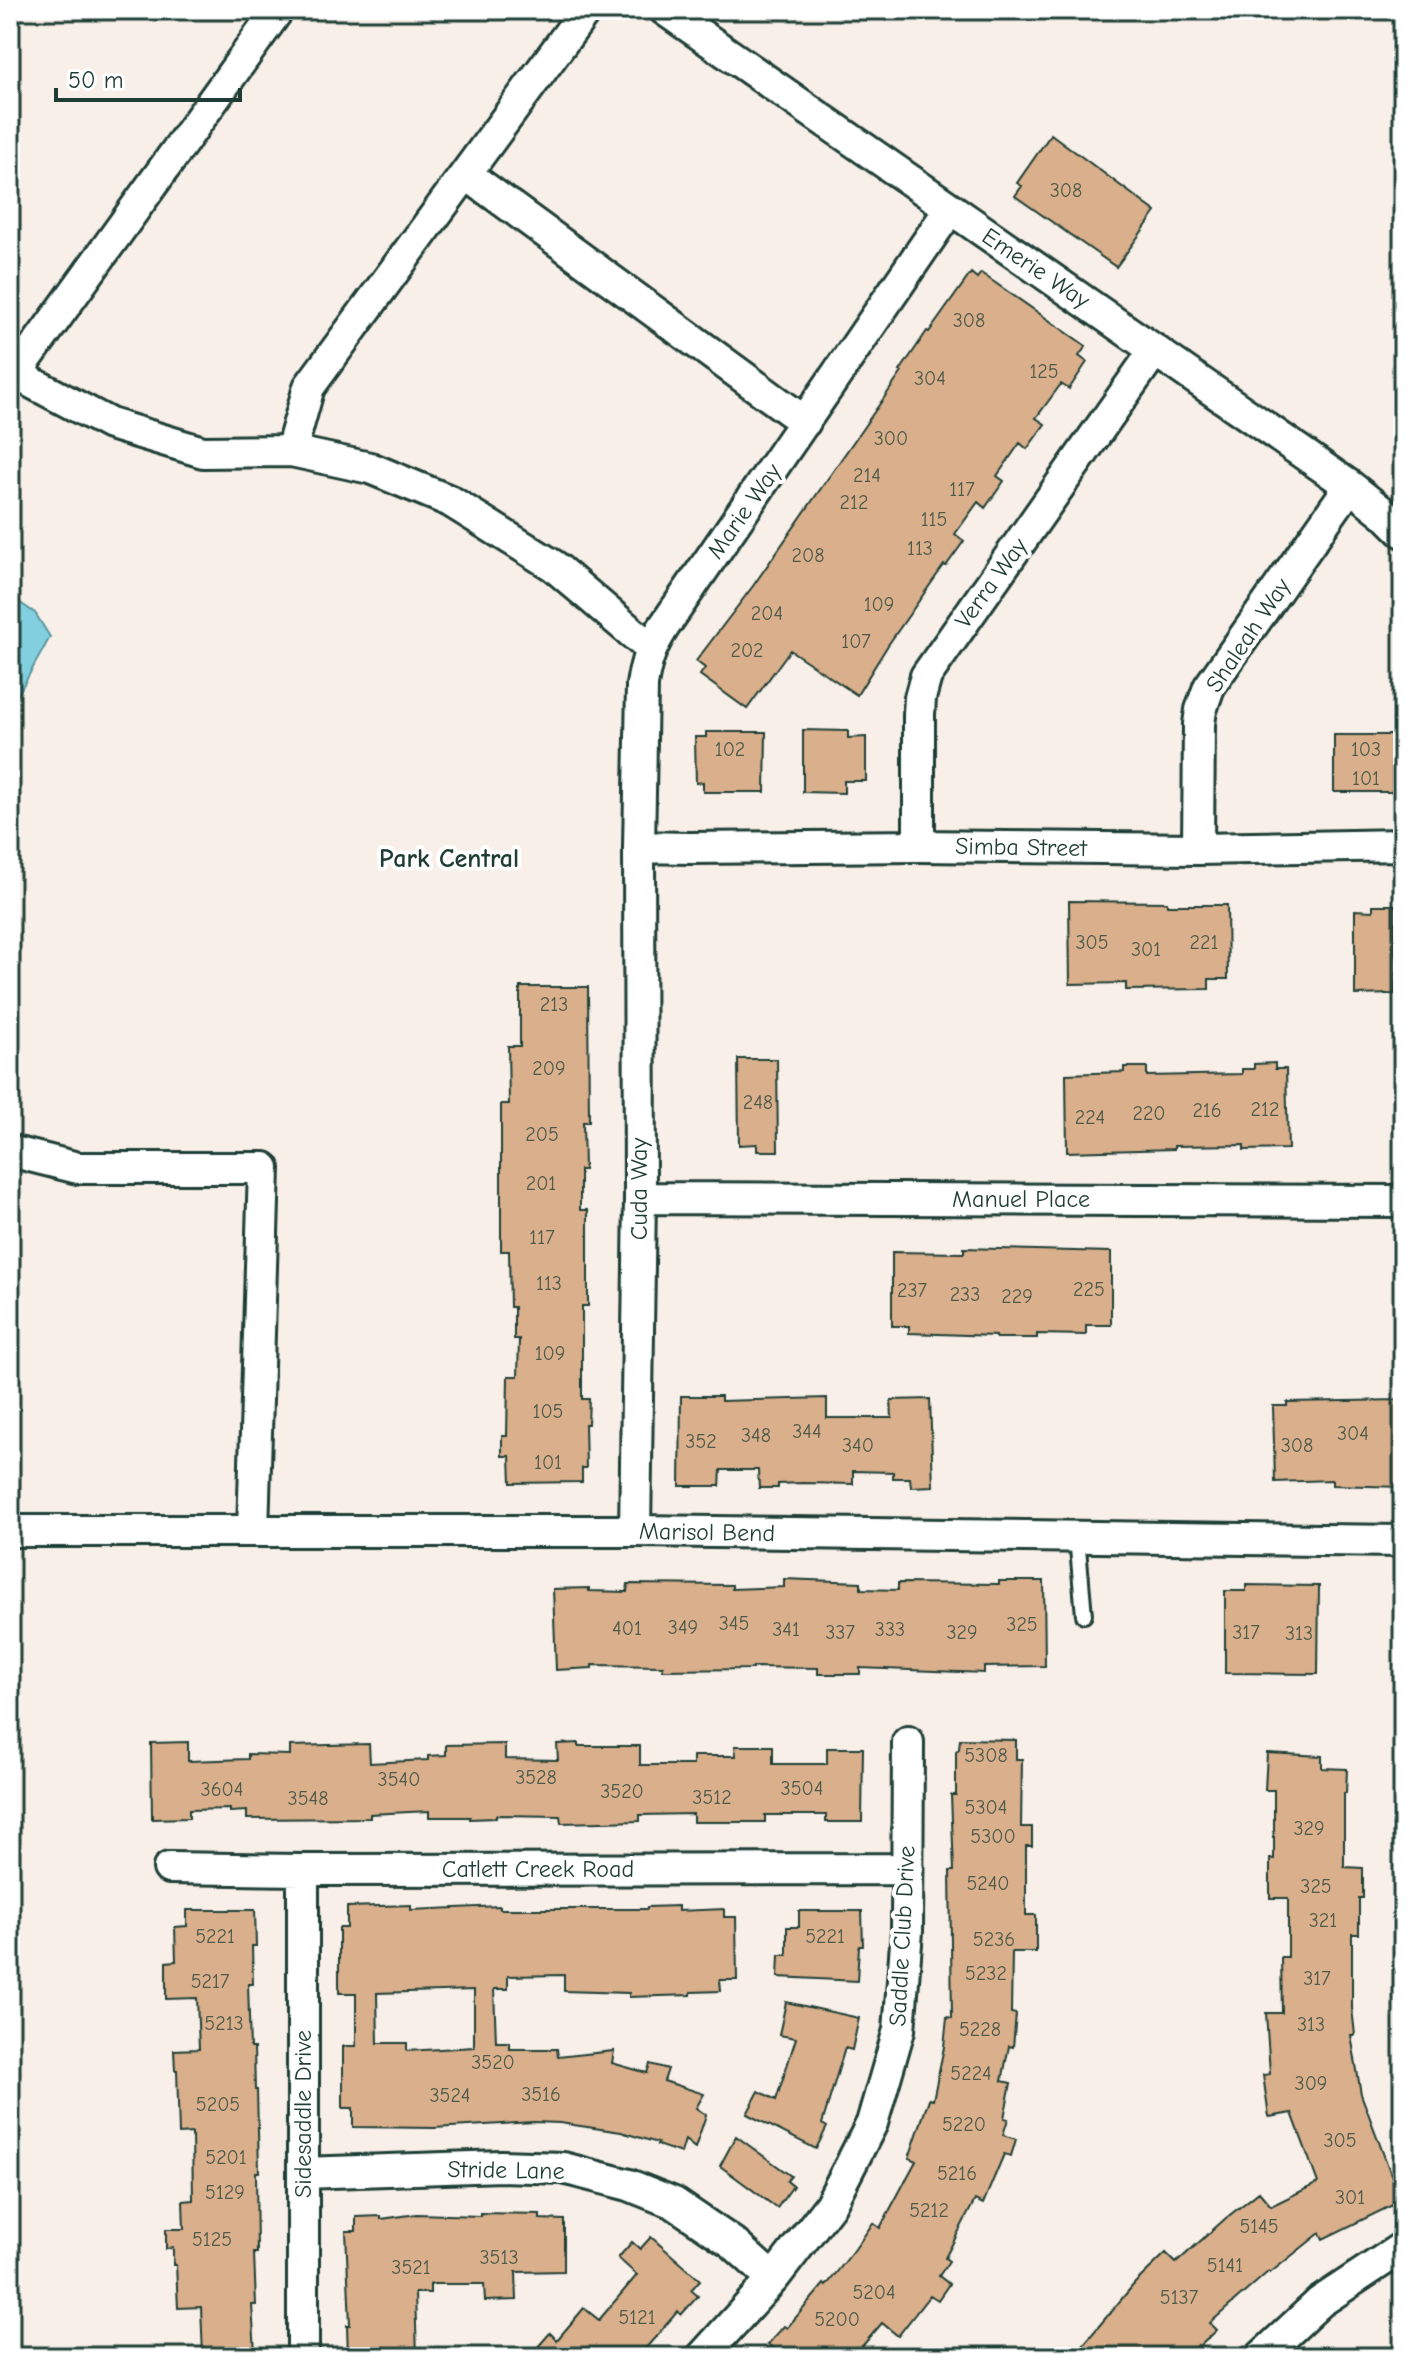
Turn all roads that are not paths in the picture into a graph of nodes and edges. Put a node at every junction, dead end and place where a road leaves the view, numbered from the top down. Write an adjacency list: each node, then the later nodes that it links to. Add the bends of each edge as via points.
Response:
1 (278, 10): 7 (street)
2 (586, 10): 4 (street)
3 (665, 10): 5 (street, Emerie Way)
4 (466, 174): 8 (street); 9 (street, via 309,387)
5 (950, 209): 6 (street, Emerie Way); 8 (street, Marie Way)
6 (1155, 350): 10 (street, Emerie Way); 14 (street, Verra Way, via 926,676 919,714)
7 (13, 373): 9 (street, via 110,424 203,452)
8 (805, 422): 12 (street, Marie Way)
9 (291, 451): 12 (street, via 370,468 450,501 554,566)
10 (1350, 486): 11 (street, Emerie Way); 16 (street, Shaleah Way, via 1209,687 1199,724)
11 (1403, 532)
12 (650, 648): 15 (street, Marie Way, via 642,685)
13 (1403, 845): 16 (street, Simba Street)
14 (919, 846): 15 (street, Simba Street); 16 (street, Simba Street)
15 (639, 847): 18 (street, Cuda Way)
16 (1198, 849)
17 (10, 1151): 21 (street, via 78,1168 264,1168)
18 (640, 1198): 19 (street, Manuel Place); 22 (street, Cuda Way)
19 (1403, 1201)
20 (10, 1531): 21 (street, Marisol Bend)
21 (253, 1531): 22 (street, Marisol Bend)
22 (635, 1531): 23 (street, Marisol Bend)
23 (1077, 1537): 24 (street, Marisol Bend); 25 (lane)
24 (1403, 1541)
25 (1084, 1615)
26 (908, 1742): 28 (street, Saddle Club Drive)
27 (169, 1868): 29 (street, Catlett Creek Road)
28 (908, 1869): 29 (street, Catlett Creek Road); 32 (street, Saddle Club Drive, via 899,2030 872,2123 830,2205)
29 (303, 1870): 30 (street, Sidesaddle Drive)
30 (303, 2173): 32 (street, Stride Lane, via 563,2168 674,2203 733,2243); 33 (street, Sidesaddle Drive)
31 (1403, 2247): 35 (street, via 1320,2302)
32 (773, 2279): 34 (street, Saddle Club Drive)
33 (303, 2357)
34 (702, 2357)
35 (1261, 2357)

